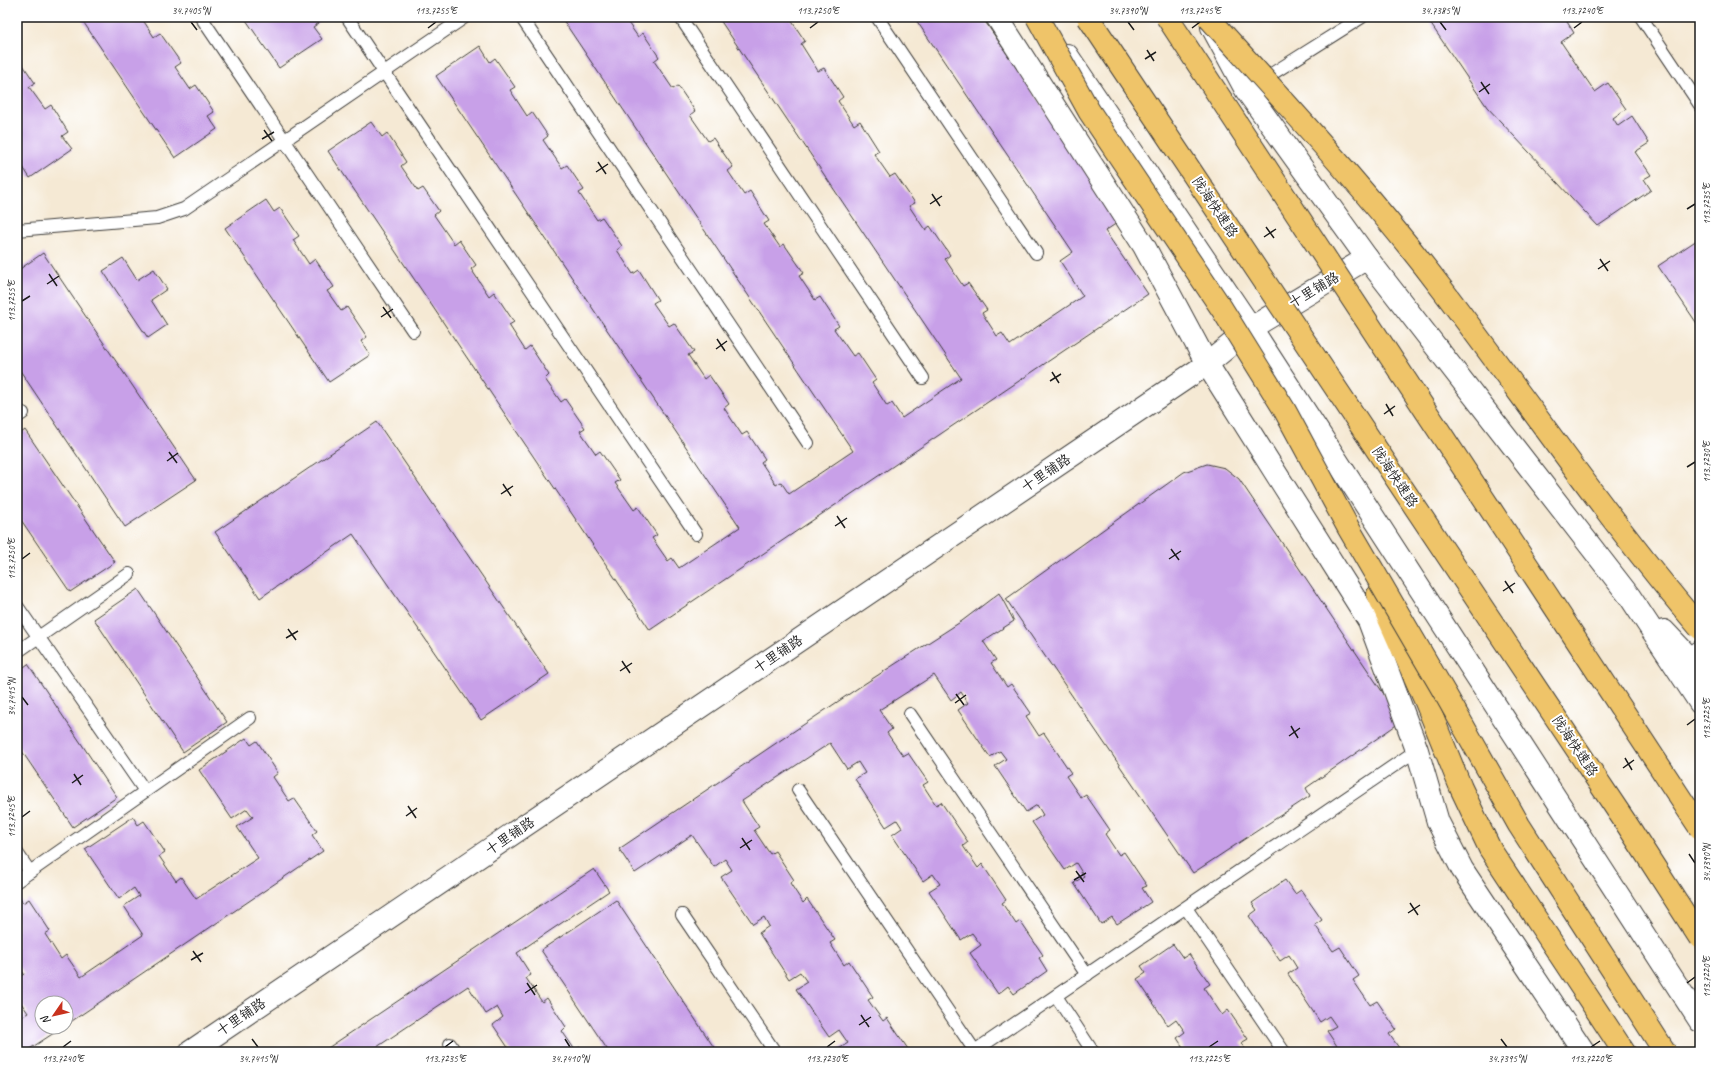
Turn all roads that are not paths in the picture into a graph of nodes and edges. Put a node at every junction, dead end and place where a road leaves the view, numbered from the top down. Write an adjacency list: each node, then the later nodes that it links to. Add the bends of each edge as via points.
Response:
1 (201, 17): 18 (lane)
2 (347, 17): 15 (lane)
3 (465, 17): 15 (lane)
4 (521, 17): 26 (lane)
5 (680, 17): 25 (lane)
6 (877, 17): 20 (lane)
7 (997, 17): 24 (street, via 1144,246)
8 (1037, 17): 27 (highway, bridge, via 1088,111 1222,309 1284,409)
9 (1042, 17): 22 (street)
10 (1088, 17): 48 (highway, 陇海快速路, bridge, via 1628,826)
11 (1167, 17): 42 (highway, bridge)
12 (1207, 17): 16 (street); 32 (highway, bridge, via 1376,207 1432,276 1655,575)
13 (1362, 17): 16 (lane)
14 (1641, 17): 17 (lane)
15 (384, 72): 18 (lane); 28 (lane)
16 (1246, 90): 21 (street)
17 (1700, 105)
18 (284, 140): 19 (lane, via 184,209 157,218); 23 (lane)
19 (19, 227)
20 (1036, 253)
21 (1367, 258): 22 (street, 十里铺路); 30 (street)
22 (1252, 328): 24 (street, 十里铺路); 51 (street)
23 (413, 331)
24 (1207, 364): 39 (street, via 1369,621); 53 (street, 十里铺路)
25 (923, 378)
26 (808, 443)
27 (1349, 529): 58 (highway, bridge, via 1490,849); 59 (highway, bridge, via 1519,825)
28 (696, 534)
29 (129, 574): 33 (lane)
30 (1630, 597): 35 (street); 36 (street)
31 (17, 606): 33 (lane)
32 (1700, 628)
33 (38, 637): 34 (lane); 41 (lane)
34 (17, 652)
35 (1696, 657)
36 (1700, 703)
37 (910, 714): 49 (lane)
38 (250, 718): 41 (lane)
39 (1417, 750): 46 (lane); 57 (street, via 1438,822 1462,869)
40 (798, 790): 52 (lane)
41 (145, 792): 44 (lane)
42 (1700, 828)
43 (17, 853): 44 (lane)
44 (30, 872): 45 (lane)
45 (17, 881)
46 (1186, 908): 49 (lane); 56 (lane)
47 (682, 915): 54 (lane)
48 (1700, 938)
49 (1087, 975): 50 (lane)
50 (1056, 996): 52 (lane); 55 (lane)
51 (1700, 1021)
52 (974, 1051)
53 (190, 1052)
54 (775, 1052)
55 (1093, 1052)
56 (1284, 1052)
57 (1584, 1052)
58 (1624, 1052)
59 (1665, 1052)

